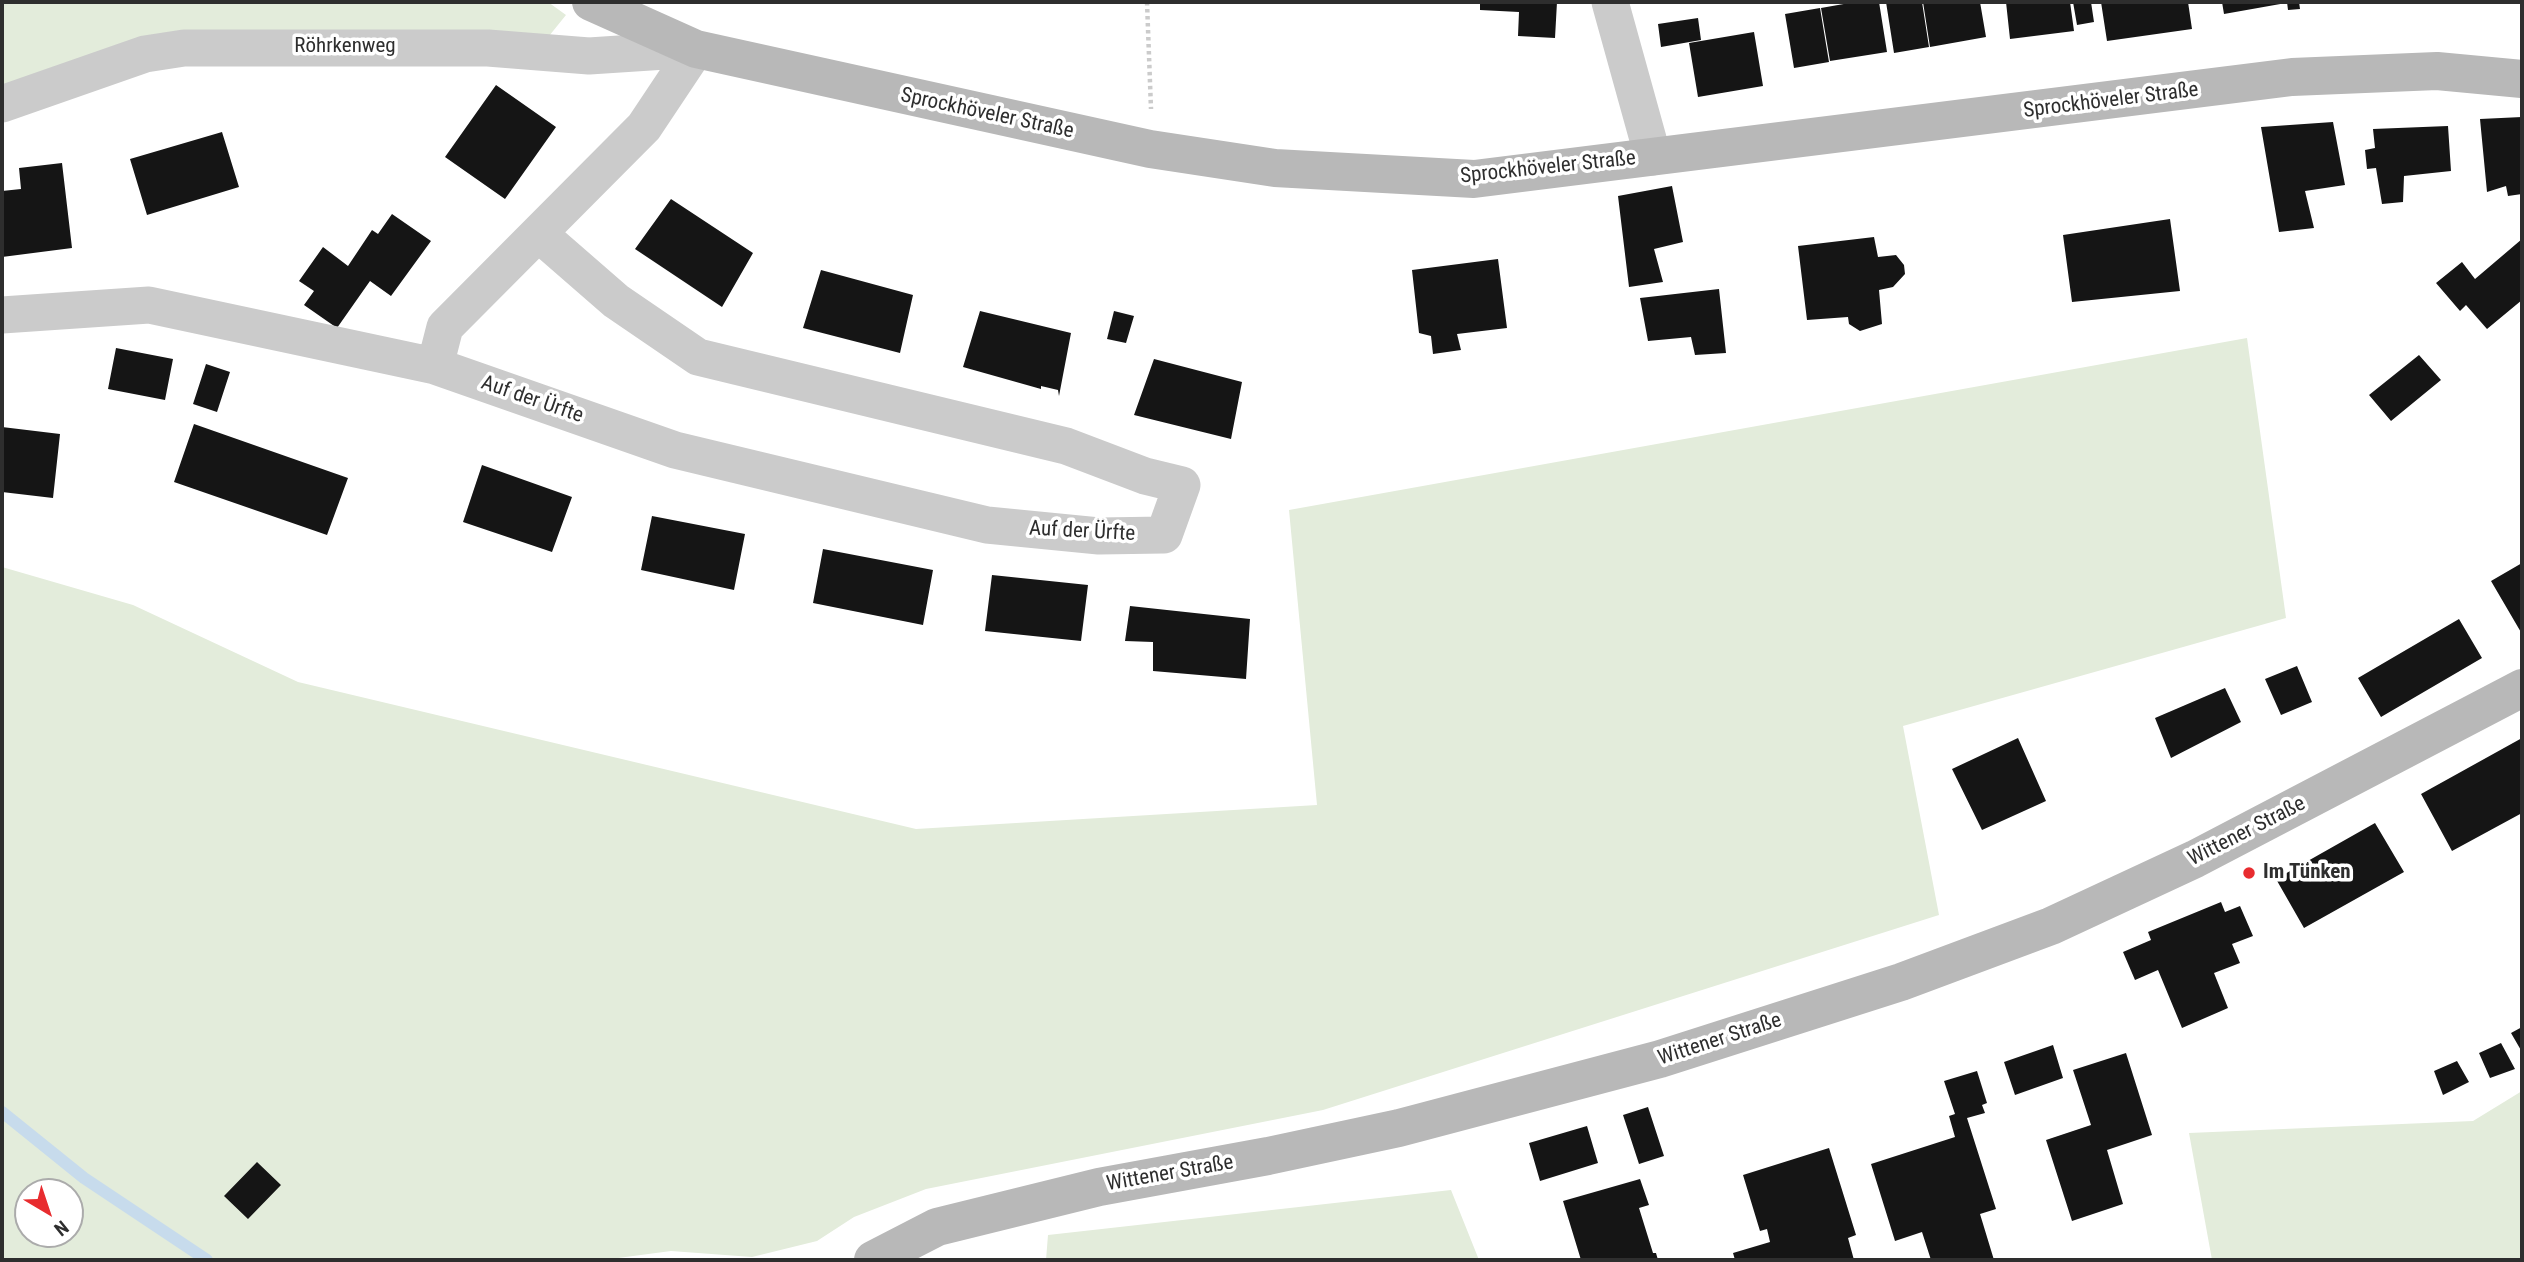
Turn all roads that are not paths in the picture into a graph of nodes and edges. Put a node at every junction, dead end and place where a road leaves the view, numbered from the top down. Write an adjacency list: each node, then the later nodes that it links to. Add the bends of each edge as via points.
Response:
1 (590, 2): 3 (street, Sprockhöveler Straße)
2 (1610, 2): 6 (street)
3 (696, 49): 5 (street, Röhrkenweg, via 589,56 488,48 184,48 145,54); 6 (street, Sprockhöveler Straße, via 1150,149 1275,168 1474,179); 7 (street, via 644,127)
4 (2522, 79): 6 (street, Sprockhöveler Straße, via 2437,71 2292,77)
5 (2, 104)
6 (1653, 157)
7 (539, 234): 9 (street, via 445,327); 9 (street, Auf der Ürfte, via 616,301 698,357 1066,446 1182,485 1164,535 1099,536 987,524 675,450)
8 (2, 315): 9 (street, Auf der Ürfte, via 149,305)
9 (435, 366)
10 (2522, 688): 11 (street, Wittener Straße, via 2195,859 2051,926 1902,982 1660,1059 1412,1124 1098,1187 937,1227)
11 (873, 1260)

